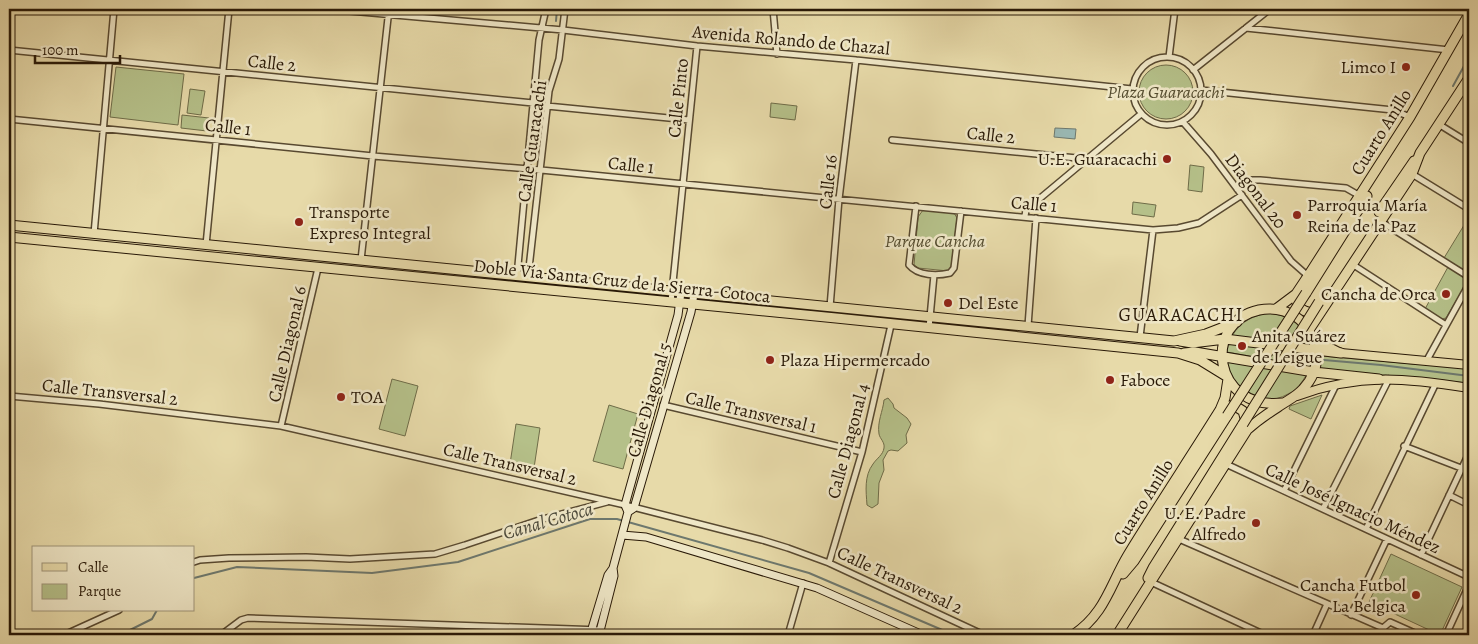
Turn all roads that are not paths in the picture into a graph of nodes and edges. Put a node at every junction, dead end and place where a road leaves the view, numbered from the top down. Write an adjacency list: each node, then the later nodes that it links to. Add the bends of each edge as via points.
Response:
1 (114, 9): 19 (street)
2 (229, 9): 22 (street)
3 (327, 9): 9 (street, Avenida Rolando de Chazal)
4 (546, 9): 11 (street, Calle Guaracachi)
5 (565, 9): 13 (street, Calle Guaracachi)
6 (773, 9): 17 (street)
7 (1175, 9): 18 (street)
8 (1270, 9): 12 (street)
9 (389, 12): 11 (street, Avenida Rolando de Chazal); 24 (street)
10 (1469, 14): 16 (highway, Cuarto Anillo)
11 (542, 28): 13 (street, Avenida Rolando de Chazal); 27 (street, Calle Guaracachi)
12 (1246, 28): 16 (street); 21 (street)
13 (563, 30): 14 (street, Avenida Rolando de Chazal); 28 (street, Calle Guaracachi)
14 (697, 46): 17 (street, Avenida Rolando de Chazal); 32 (street, Calle Pinto)
15 (9, 50): 19 (street, Calle 2)
16 (1450, 50): 30 (highway, Cuarto Anillo)
17 (777, 54): 20 (street, Avenida Rolando de Chazal)
18 (1169, 57): 21 (street, via 1178,59); 25 (street, via 1144,65)
19 (110, 60): 22 (street, Calle 2); 35 (street)
20 (856, 60): 25 (street, Avenida Rolando de Chazal); 49 (street, Calle 16)
21 (1193, 70): 26 (street)
22 (224, 71): 24 (street, Calle 2); 36 (street)
23 (1469, 78): 34 (highway)
24 (380, 88): 27 (street, Calle 2); 40 (street)
25 (1132, 89): 29 (street)
26 (1201, 90): 30 (street, via 1393,110); 33 (street, via 1197,108)
27 (533, 102): 42 (street, Calle Guaracachi)
28 (547, 106): 32 (street); 43 (street, Calle Guaracachi)
29 (1141, 114): 33 (street, via 1161,125); 41 (street)
30 (1410, 117): 48 (highway, Cuarto Anillo); 106 (highway, bridge, via 1389,161 1306,294)
31 (9, 119): 35 (street, Calle 1)
32 (690, 120): 45 (street, Calle Pinto)
33 (1183, 122): 46 (street, Diagonal 20)
34 (1440, 125): 38 (street); 39 (highway)
35 (105, 128): 36 (street, Calle 1); 58 (street)
36 (218, 140): 40 (street, Calle 1); 60 (street)
37 (892, 140): 41 (street, Calle 2)
38 (1469, 143)
39 (1420, 153): 44 (highway); 76 (highway)
40 (373, 156): 42 (street, Calle 1); 61 (street)
41 (1087, 159): 53 (street, via 1026,210)
42 (528, 169): 43 (street, Calle 1); 65 (street, Calle Guaracachi)
43 (540, 170): 45 (street, Calle 1); 67 (street, Calle Guaracachi)
44 (1412, 174): 51 (street); 55 (highway)
45 (682, 184): 49 (street, Calle 1); 70 (street, Calle Pinto)
46 (1237, 189): 47 (street, Diagonal 20); 48 (street, via 1250,180 1260,180 1346,188)
47 (1242, 195): 57 (street, Calle 1, via 1200,223); 66 (street, Diagonal 20, via 1291,261)
48 (1360, 196): 66 (highway, Cuarto Anillo)
49 (839, 199): 50 (street, Calle 1); 77 (street, Calle 16)
50 (916, 206): 52 (street, Calle 1); 64 (street, via 909,265 912,269)
51 (1469, 209)
52 (961, 211): 53 (street, Calle 1); 64 (street, via 954,268 950,273)
53 (1025, 216): 54 (street, Calle 1)
54 (1036, 218): 57 (street, Calle 1); 83 (street)
55 (1380, 221): 62 (highway); 68 (street)
56 (9, 225): 58 (highway, Doble Vía Santa Cruz de la Sierra-Cotoca)
57 (1153, 230): 86 (street)
58 (94, 234): 60 (highway, Doble Vía Santa Cruz de la Sierra-Cotoca)
59 (9, 237): 63 (highway, Doble Vía Santa Cruz de la Sierra-Cotoca)
60 (206, 245): 61 (highway, Doble Vía Santa Cruz de la Sierra-Cotoca)
61 (361, 260): 65 (highway, Doble Vía Santa Cruz de la Sierra-Cotoca)
62 (1352, 263): 76 (highway); 82 (street)
63 (318, 268): 73 (highway, Doble Vía Santa Cruz de la Sierra-Cotoca); 107 (street, Calle Diagonal 6)
64 (934, 275): 79 (street)
65 (517, 276): 67 (highway, Doble Vía Santa Cruz de la Sierra-Cotoca)
66 (1308, 276): 72 (highway, Cuarto Anillo)
67 (528, 277): 70 (highway, Doble Vía Santa Cruz de la Sierra-Cotoca)
68 (1469, 277)
69 (1469, 284): 82 (street)
70 (677, 292): 71 (highway, Doble Vía Santa Cruz de la Sierra-Cotoca); 73 (street, Calle Pinto); 74 (street, Calle Diagonal 5)
71 (694, 294): 75 (street, Calle Diagonal 5); 77 (highway, Doble Vía Santa Cruz de la Sierra-Cotoca)
72 (1296, 294): 76 (highway, via 1297,304 1305,312 1315,312); 78 (highway, Cuarto Anillo)
73 (670, 302): 74 (highway, Doble Vía Santa Cruz de la Sierra-Cotoca)
74 (680, 303): 75 (highway, Doble Vía Santa Cruz de la Sierra-Cotoca); 119 (street, Calle Diagonal 5)
75 (692, 304): 81 (highway, Doble Vía Santa Cruz de la Sierra-Cotoca); 105 (street, Calle Diagonal 5)
76 (1321, 304): 85 (highway); 108 (highway, bridge)
77 (830, 307): 79 (highway)
78 (1276, 309): 80 (highway, via 1257,310); 85 (highway, via 1302,321)
79 (930, 317): 83 (highway); 84 (street)
80 (1237, 322): 87 (highway); 88 (highway, via 1206,334)
81 (891, 325): 84 (highway, Doble Vía Santa Cruz de la Sierra-Cotoca); 110 (street, Calle Diagonal 4)
82 (1446, 325): 93 (street)
83 (1028, 326): 86 (highway)
84 (929, 328): 90 (highway, Doble Vía Santa Cruz de la Sierra-Cotoca)
85 (1310, 332): 89 (highway); 91 (main road)
86 (1140, 337): 88 (highway)
87 (1225, 339): 88 (highway, via 1192,343); 89 (highway); 92 (highway)
88 (1174, 340)
89 (1317, 350): 91 (highway); 95 (highway)
90 (1178, 353): 92 (highway); 96 (highway, Doble Vía Santa Cruz de la Sierra-Cotoca, via 1206,362)
91 (1341, 353): 93 (main road)
92 (1222, 356): 95 (highway); 96 (highway)
93 (1427, 360): 94 (main road)
94 (1469, 365)
95 (1314, 372): 97 (highway); 103 (highway, via 1303,390)
96 (1227, 378): 104 (highway, Doble Vía Santa Cruz de la Sierra-Cotoca, via 1237,391 1250,399); 106 (highway)
97 (1378, 379): 98 (main road); 100 (main road)
98 (1389, 379): 99 (main road); 118 (street)
99 (1436, 383): 101 (main road); 109 (street)
100 (1336, 384): 103 (main road); 114 (street)
101 (1469, 388)
102 (9, 396): 107 (street, Calle Transversal 2)
103 (1293, 398): 104 (highway)
104 (1284, 403): 108 (highway)
105 (662, 405): 110 (street, Calle Transversal 1); 119 (street, Calle Diagonal 5)
106 (1224, 413): 108 (highway, via 1230,406 1240,408 1246,416); 145 (highway, via 1134,561 1100,610 1085,628)
107 (281, 426): 116 (street, Calle Transversal 2)
108 (1245, 427): 112 (highway); 132 (highway, via 1153,568)
109 (1404, 446): 113 (street); 120 (street)
110 (862, 452): 126 (street, Calle Diagonal 4)
111 (1469, 453): 113 (street)
112 (1226, 464): 114 (street, Calle José Ignacio Méndez); 122 (highway)
113 (1461, 468): 115 (street)
114 (1284, 491): 118 (street, Calle José Ignacio Méndez)
115 (1449, 495): 117 (street); 124 (street)
116 (607, 502): 119 (street, Calle Transversal 2); 125 (street, via 538,520 435,554 350,559 229,558)
117 (1469, 505)
118 (1323, 509): 120 (street, Calle José Ignacio Méndez)
119 (628, 510): 121 (street, Calle Diagonal 5); 126 (street, Calle Transversal 2, via 762,540)
120 (1366, 529): 123 (street, Calle José Ignacio Méndez)
121 (622, 535): 127 (street, Calle Diagonal 5); 130 (street, via 646,537)
122 (1179, 539): 129 (highway); 133 (street)
123 (1387, 539): 124 (street, Calle José Ignacio Méndez); 135 (street)
124 (1421, 555): 128 (street, Calle José Ignacio Méndez)
125 (195, 562)
126 (829, 563): 144 (street, Calle Transversal 2)
127 (613, 568): 137 (street, Calle Diagonal 5); 138 (street, Calle Diagonal 5, via 614,576)
128 (1469, 577)
129 (1151, 582): 132 (highway); 146 (street)
130 (803, 583): 142 (street); 143 (street)
131 (1469, 585): 150 (street)
132 (1138, 601): 139 (highway)
133 (1327, 604): 135 (street); 147 (street)
134 (115, 612): 140 (street)
135 (1351, 615): 136 (street)
136 (1384, 628): 148 (street); 149 (street, via 1390,622)
137 (591, 632): 138 (street); 141 (street, via 248,618)
138 (600, 633)
139 (1120, 634)
140 (64, 635)
141 (221, 635)
142 (788, 635)
143 (923, 635)
144 (984, 635)
145 (1073, 635)
146 (1265, 635)
147 (1312, 635)
148 (1380, 635)
149 (1419, 635)
150 (1446, 635)

